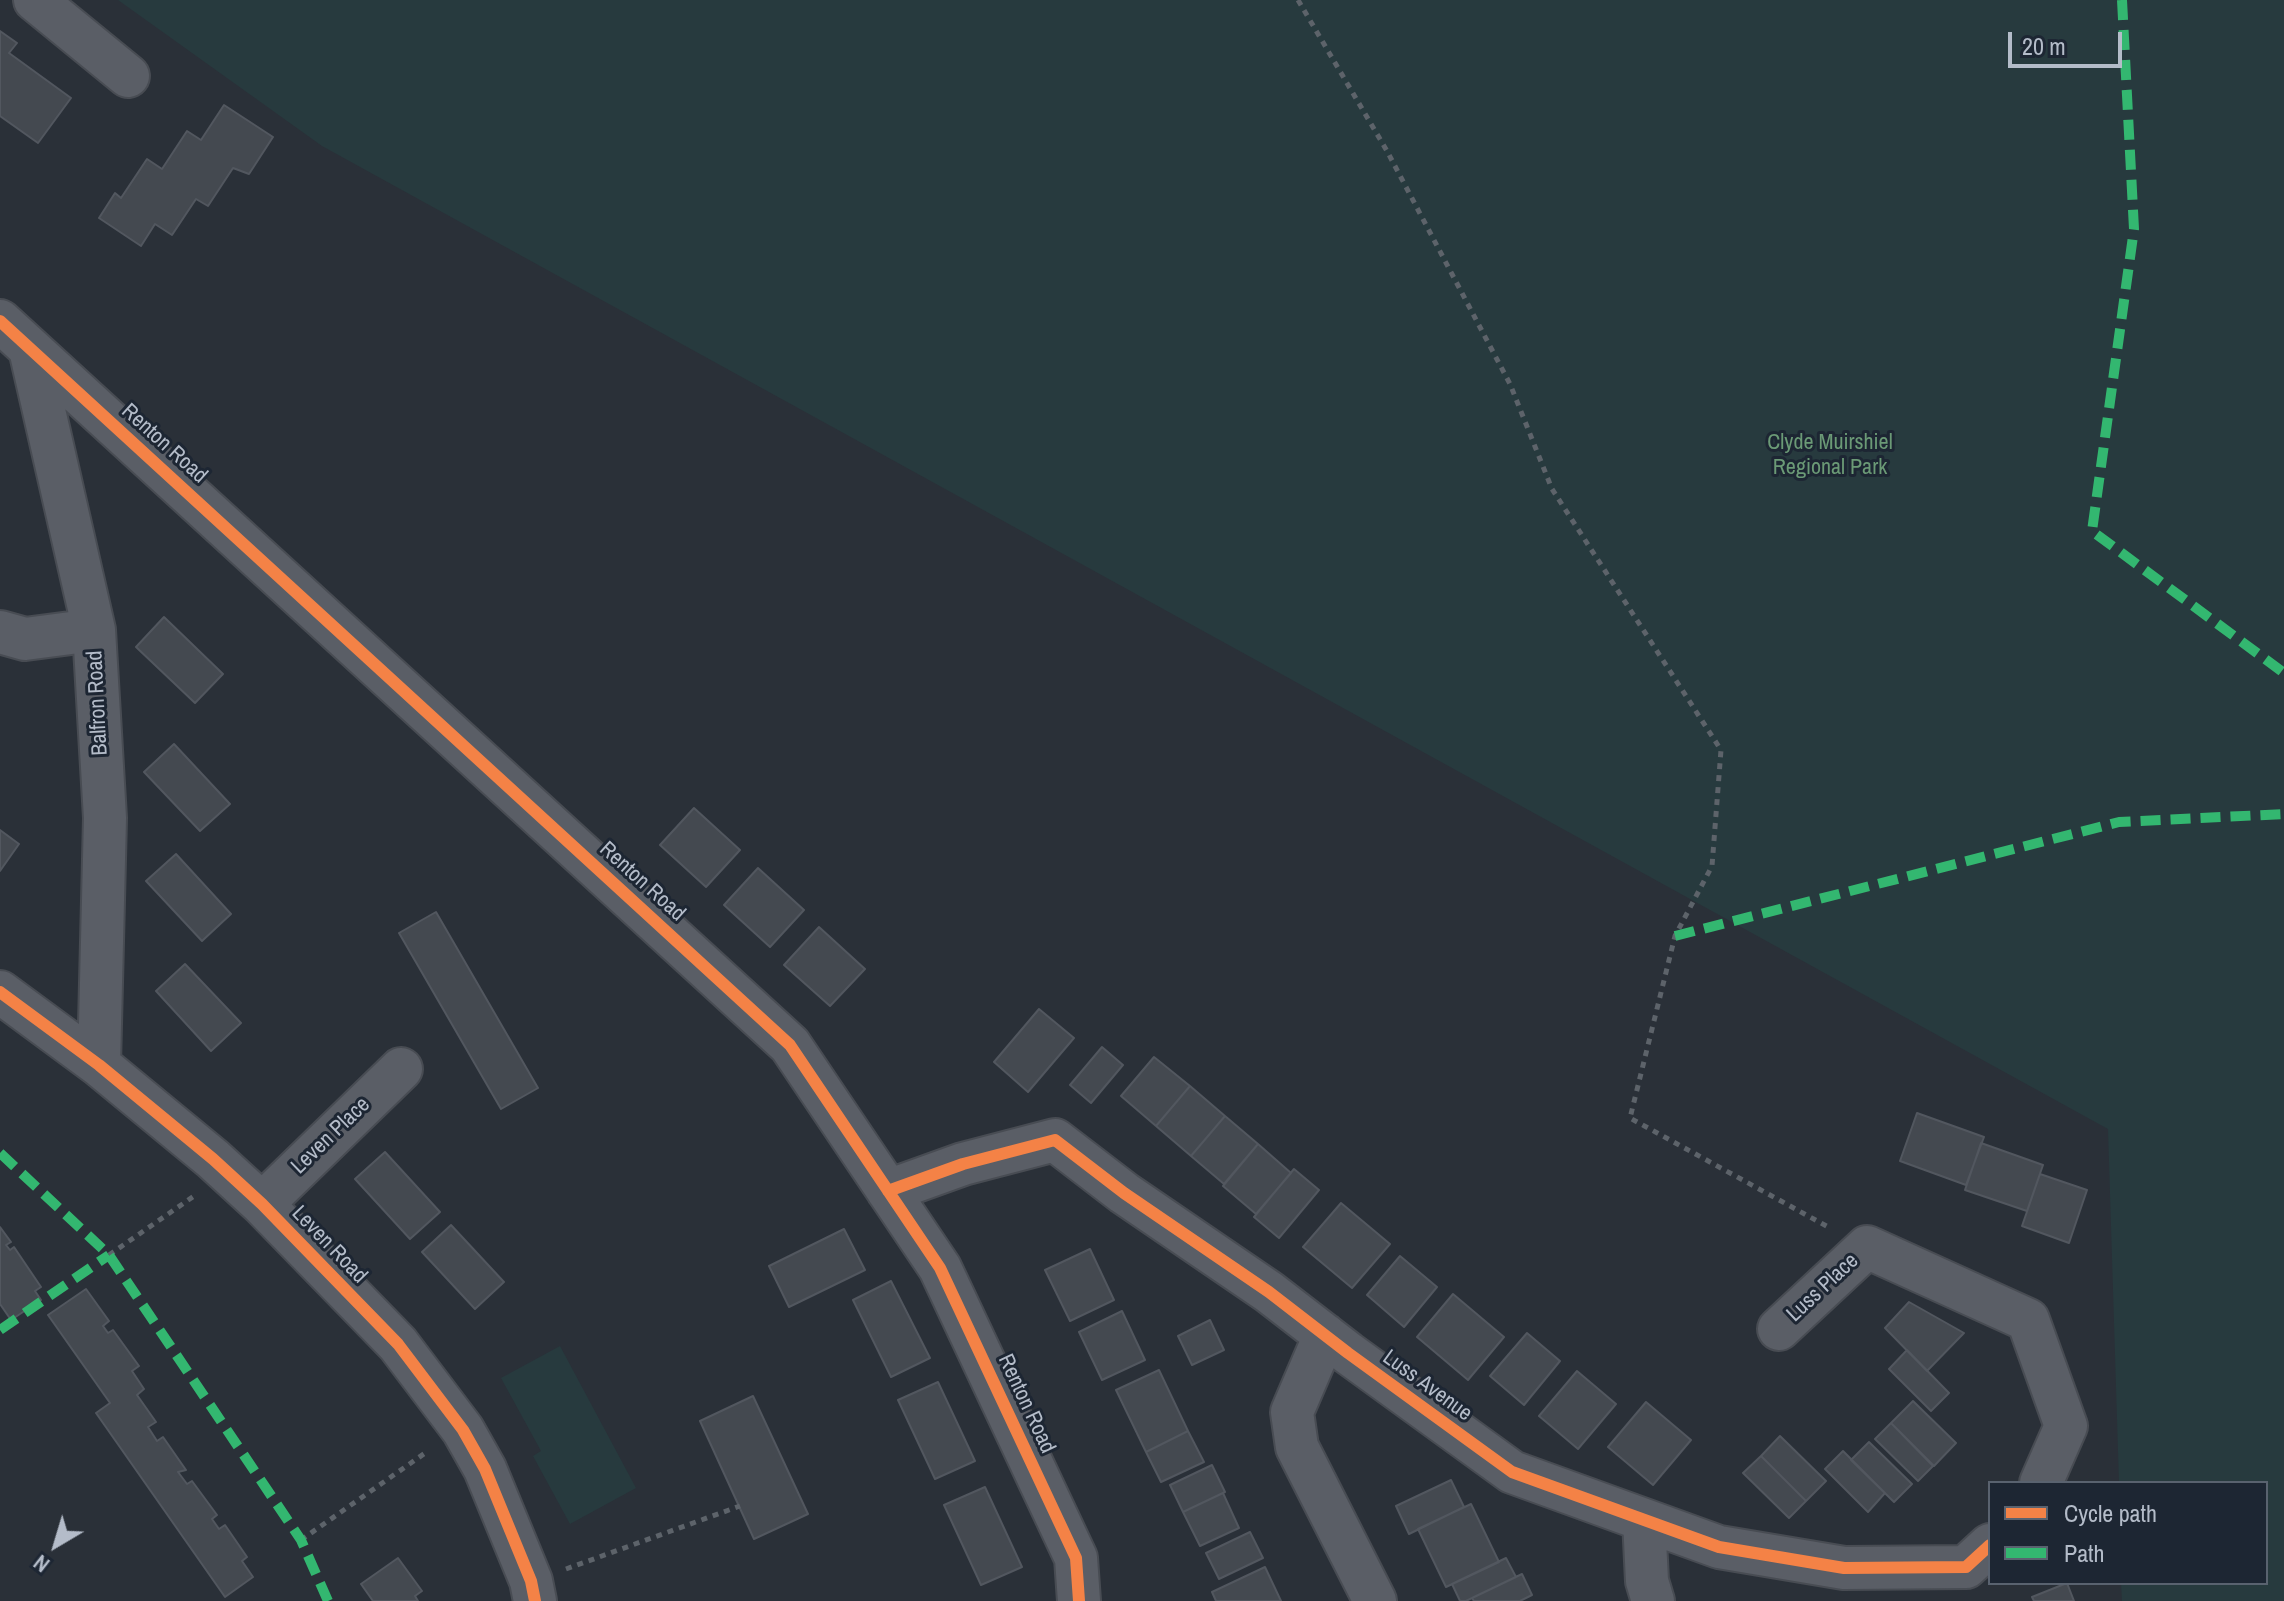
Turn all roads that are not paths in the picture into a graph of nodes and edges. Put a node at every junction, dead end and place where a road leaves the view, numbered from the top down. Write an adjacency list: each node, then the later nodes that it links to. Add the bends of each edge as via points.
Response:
1 (35, 0): 2 (street)
2 (128, 76)
3 (0, 321): 4 (street, Renton Road)
4 (30, 349): 5 (street, Balfron Road); 10 (street, Renton Road, via 790,1045)
5 (94, 630): 6 (street, via 25,639); 8 (street, Balfron Road, via 105,818)
6 (0, 632)
7 (0, 992): 8 (street, Leven Road)
8 (99, 1065): 11 (street, Leven Road)
9 (401, 1069): 11 (street, Leven Place)
10 (888, 1191): 13 (street, Luss Avenue, via 1055,1140); 17 (street, Renton Road, via 940,1268)
11 (262, 1204): 18 (street, Leven Road, via 398,1344 461,1427 485,1469)
12 (1779, 1329): 14 (street, Luss Place, via 1867,1247 2028,1320 2066,1426)
13 (1325, 1335): 15 (street, Luss Avenue, via 1512,1472); 21 (street, via 1292,1412 1297,1447)
14 (2042, 1481)
15 (1644, 1520): 16 (street, Luss Avenue, via 1719,1547 1844,1568 1966,1567); 22 (street)
16 (1988, 1547)
17 (1076, 1558): 19 (street, Renton Road); 20 (street)
18 (533, 1591)
19 (1079, 1601)
20 (1106, 1601)
21 (1375, 1601)
22 (1653, 1601)

